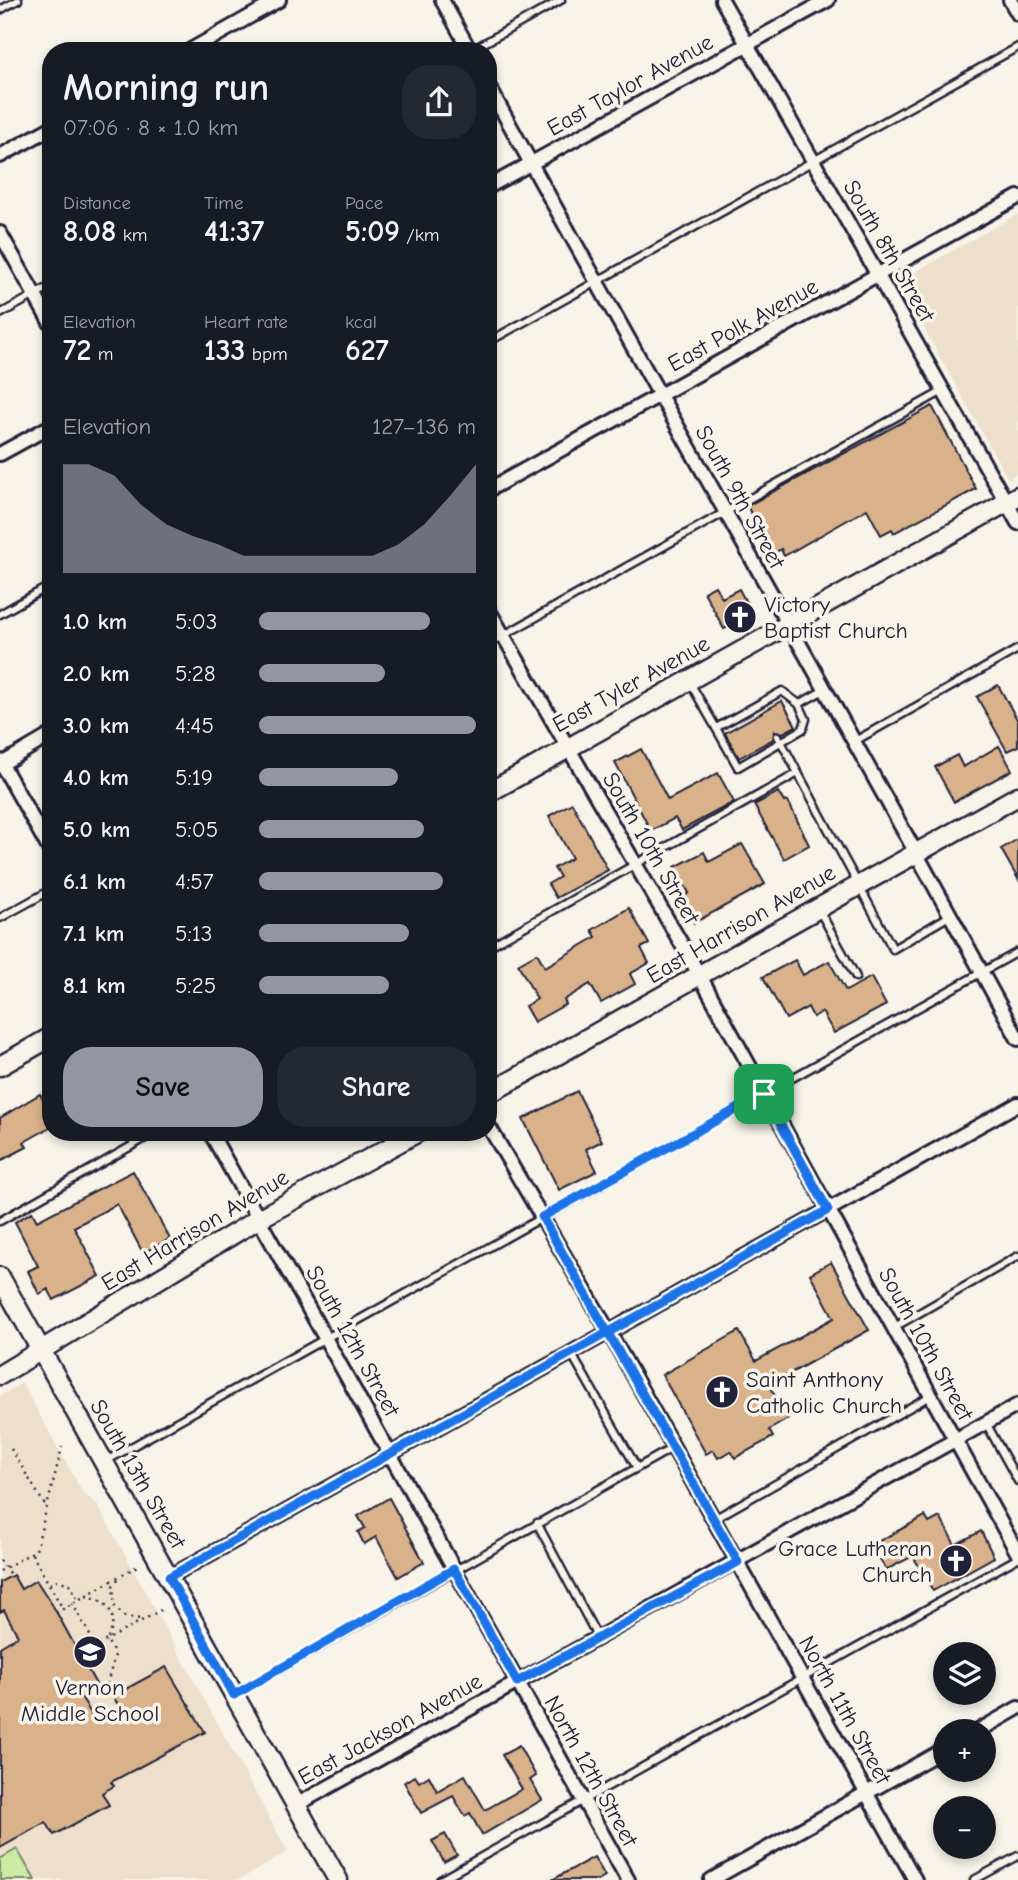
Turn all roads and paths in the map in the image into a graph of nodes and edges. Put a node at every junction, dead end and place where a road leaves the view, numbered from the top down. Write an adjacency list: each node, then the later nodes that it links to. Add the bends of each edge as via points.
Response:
1 (18, 0): 8 (lane)
2 (279, 0): 10 (street)
3 (442, 0): 11 (street)
4 (561, 0): 12 (lane)
5 (722, 0): 13 (street, South 8th Street)
6 (828, 0): 13 (street, East Taylor Avenue)
7 (1010, 0): 9 (street)
8 (0, 10)
9 (1018, 14)
10 (205, 42)
11 (465, 42)
12 (486, 42)
13 (746, 45): 18 (street, South 8th Street); 19 (street, East Taylor Avenue)
14 (1018, 47): 18 (lane)
15 (497, 101): 19 (street, South 9th Street)
16 (42, 133): 17 (street)
17 (0, 156)
18 (814, 161): 23 (street, South 8th Street); 24 (lane)
19 (531, 163): 20 (street, East Taylor Avenue); 24 (street, South 9th Street)
20 (497, 182)
21 (1018, 197): 23 (street, East Polk Avenue)
22 (0, 233): 26 (street)
23 (878, 274): 30 (street, South 8th Street); 31 (street, East Polk Avenue)
24 (597, 282): 29 (lane); 31 (street, South 9th Street)
25 (42, 291): 26 (lane)
26 (34, 295): 27 (street); 28 (lane)
27 (42, 309)
28 (0, 314)
29 (497, 337)
30 (944, 390): 35 (street, South 8th Street); 36 (lane)
31 (659, 395): 34 (street, East Polk Avenue); 36 (street, South 9th Street)
32 (42, 431): 33 (street)
33 (0, 454)
34 (497, 485)
35 (1012, 499): 37 (street, South 8th Street); 40 (main road, East Tyler Avenue)
36 (726, 513): 40 (street, South 9th Street); 42 (lane)
37 (1018, 523)
38 (42, 591): 39 (lane)
39 (0, 614)
40 (786, 624): 45 (main road, East Tyler Avenue); 46 (street, South 9th Street)
41 (497, 626): 42 (street, South 10th Street)
42 (503, 636): 43 (lane); 56 (street, South 10th Street)
43 (497, 639)
44 (1018, 649): 55 (lane)
45 (689, 680): 52 (lane); 56 (main road, East Tyler Avenue)
46 (824, 690): 48 (lane); 55 (street, South 9th Street)
47 (760, 704): 48 (lane, via 782,691); 49 (lane); 50 (lane)
48 (799, 704): 53 (lane, via 806,719 803,729)
49 (764, 711)
50 (738, 716): 51 (lane); 52 (lane)
51 (742, 723)
52 (716, 728): 53 (lane, via 738,767)
53 (780, 739): 58 (lane)
54 (42, 740): 57 (street)
55 (854, 742): 62 (street, South 9th Street)
56 (569, 747): 59 (main road, East Tyler Avenue); 63 (street, South 10th Street)
57 (1, 763): 61 (street)
58 (798, 773): 63 (lane); 64 (lane)
59 (497, 788)
60 (1018, 796): 62 (main road, East Harrison Avenue)
61 (42, 836)
62 (917, 852): 64 (main road, East Harrison Avenue); 67 (street, South 9th Street)
63 (636, 864): 69 (lane); 72 (street, South 10th Street)
64 (859, 885): 66 (main road, East Harrison Avenue); 67 (lane, via 894,949)
65 (42, 895): 68 (lane)
66 (818, 908): 72 (main road, East Harrison Avenue); 73 (lane)
67 (951, 915): 71 (street, South 9th Street)
68 (0, 918)
69 (497, 942)
70 (1018, 952): 71 (lane)
71 (982, 972): 74 (street, South 9th Street); 78 (lane)
72 (700, 976): 77 (main road, East Harrison Avenue); 78 (street, South 10th Street)
73 (856, 977)
74 (1018, 1039)
75 (42, 1042): 76 (main road)
76 (0, 1066)
77 (497, 1089)
78 (764, 1094): 84 (street, South 10th Street); 85 (lane)
79 (1018, 1104): 84 (street)
80 (497, 1140): 85 (street, North 11th Street)
81 (140, 1141): 87 (lane)
82 (215, 1141): 86 (street, South 12th Street)
83 (401, 1141): 86 (main road, East Harrison Avenue)
84 (828, 1210): 90 (street, South 10th Street); 91 (street)
85 (542, 1217): 91 (street, North 11th Street); 92 (lane)
86 (260, 1218): 92 (street, South 12th Street); 93 (main road, East Harrison Avenue)
87 (0, 1221)
88 (1018, 1256): 90 (lane)
89 (0, 1277): 93 (main road, South 13th Street)
90 (893, 1328): 96 (street, South 10th Street)
91 (610, 1332): 94 (street); 101 (street, North 11th Street)
92 (326, 1337): 103 (street, South 12th Street); 104 (lane)
93 (39, 1352): 95 (main road, East Harrison Avenue); 104 (main road, South 13th Street)
94 (572, 1353): 103 (street); 105 (lane)
95 (0, 1375)
96 (930, 1395): 99 (street, South 10th Street); 108 (lane)
97 (1018, 1405): 98 (street, East Jackson Avenue)
98 (986, 1423): 99 (street, East Jackson Avenue); 106 (lane)
99 (955, 1440): 111 (street, South 10th Street); 113 (street, East Jackson Avenue)
100 (62, 1447): 107 (path)
101 (674, 1447): 105 (lane); 108 (street, North 11th Street)
102 (12, 1450): 107 (path)
103 (391, 1454): 116 (street, South 12th Street); 120 (street)
104 (103, 1463): 120 (main road, South 13th Street)
105 (637, 1468): 109 (lane)
106 (1018, 1481)
107 (47, 1508): 110 (path)
108 (714, 1519): 113 (street, North 11th Street)
109 (537, 1523): 116 (lane); 129 (lane)
110 (32, 1553): 115 (path); 121 (path)
111 (1018, 1556): 133 (lane)
112 (0, 1560): 115 (path)
113 (738, 1562): 129 (street, East Jackson Avenue); 133 (street, North 11th Street)
114 (137, 1566): 119 (path)
115 (5, 1568): 117 (path); 118 (path)
116 (454, 1569): 134 (street, South 12th Street); 136 (lane)
117 (0, 1571)
118 (10, 1576)
119 (120, 1576): 122 (path); 128 (path, via 113,1587 115,1607 125,1617)
120 (169, 1577): 136 (main road, South 13th Street)
121 (50, 1584): 123 (path, via 57,1580 70,1584); 125 (path)
122 (86, 1596): 123 (path); 130 (path, via 104,1601 112,1613)
123 (78, 1600): 124 (path)
124 (72, 1604): 125 (path); 131 (path)
125 (63, 1609): 127 (path)
126 (161, 1610): 128 (path)
127 (56, 1613)
128 (144, 1619): 130 (path)
129 (598, 1638): 134 (street, East Jackson Avenue)
130 (107, 1640): 131 (path); 135 (path, via 115,1656)
131 (96, 1646): 132 (path)
132 (80, 1655)
133 (803, 1678): 140 (street, North 11th Street); 141 (lane)
134 (517, 1682): 141 (street, North 12th Street); 142 (street, East Jackson Avenue)
135 (106, 1688)
136 (234, 1695): 142 (main road, South 13th Street)
137 (1018, 1708): 138 (street)
138 (996, 1721)
139 (933, 1756): 140 (street)
140 (867, 1793): 148 (street); 149 (street, North 11th Street)
141 (584, 1801): 144 (lane); 147 (street, North 12th Street)
142 (296, 1805): 145 (main road, South 13th Street)
143 (1018, 1856): 150 (lane)
144 (454, 1877): 146 (lane)
145 (338, 1880)
146 (440, 1880)
147 (628, 1880)
148 (711, 1880)
149 (915, 1880)
150 (974, 1880)

